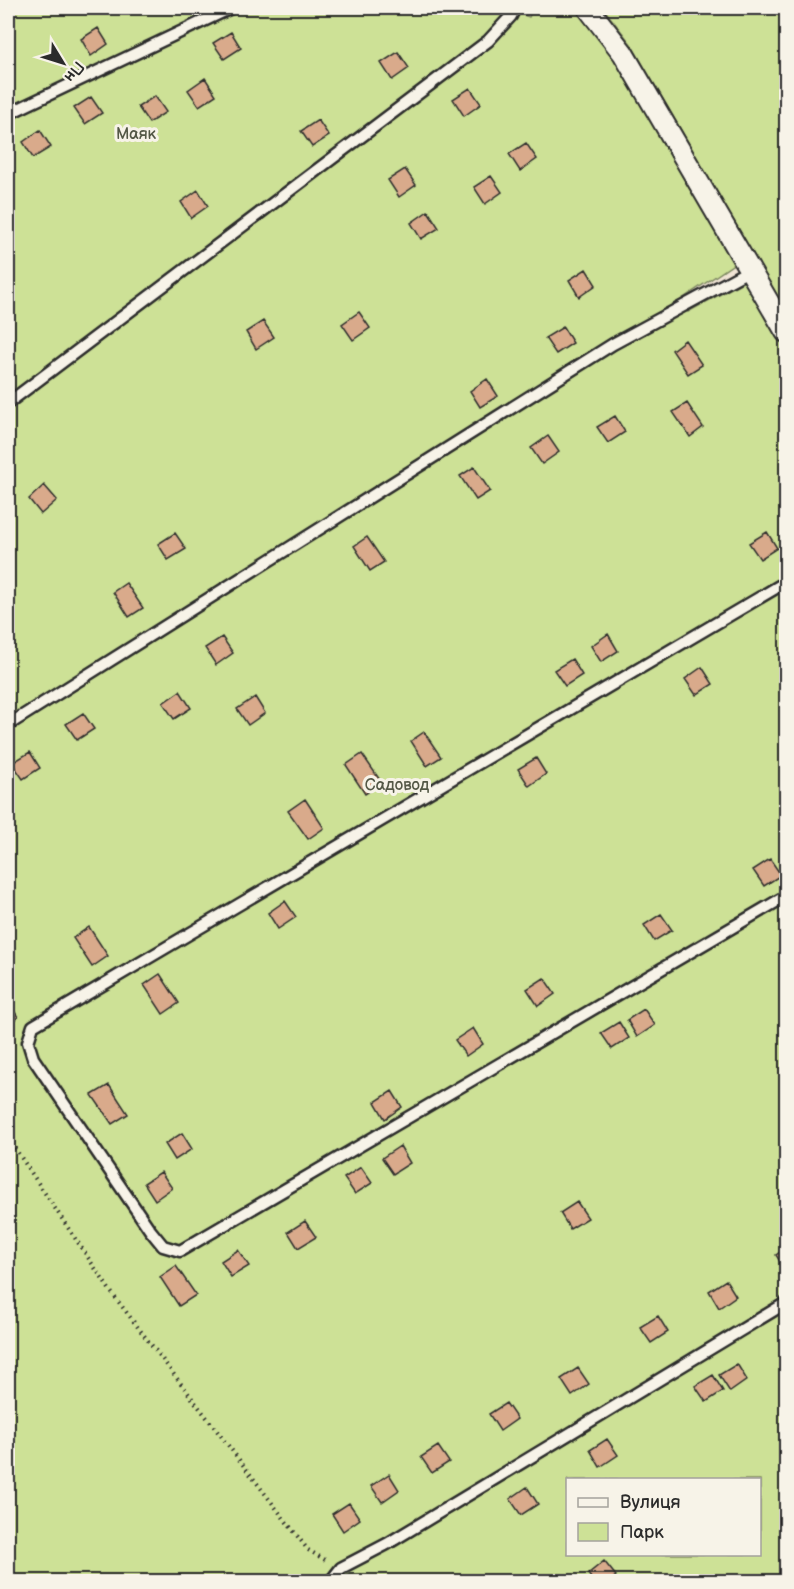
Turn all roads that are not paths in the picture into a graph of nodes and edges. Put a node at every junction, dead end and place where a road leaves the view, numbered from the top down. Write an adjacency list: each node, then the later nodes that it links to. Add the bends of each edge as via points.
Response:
1 (231, 8): 4 (lane)
2 (515, 8): 7 (lane, via 488,41)
3 (588, 8): 5 (street, via 623,53)
4 (8, 114)
5 (750, 270): 6 (street); 9 (lane, via 613,344)
6 (786, 332)
7 (8, 403)
8 (786, 582): 10 (lane, via 33,1026 28,1042 33,1058 150,1230 163,1246 180,1251)
9 (8, 725)
10 (786, 896)
11 (786, 1303): 12 (lane, via 341,1568)
12 (330, 1581)

